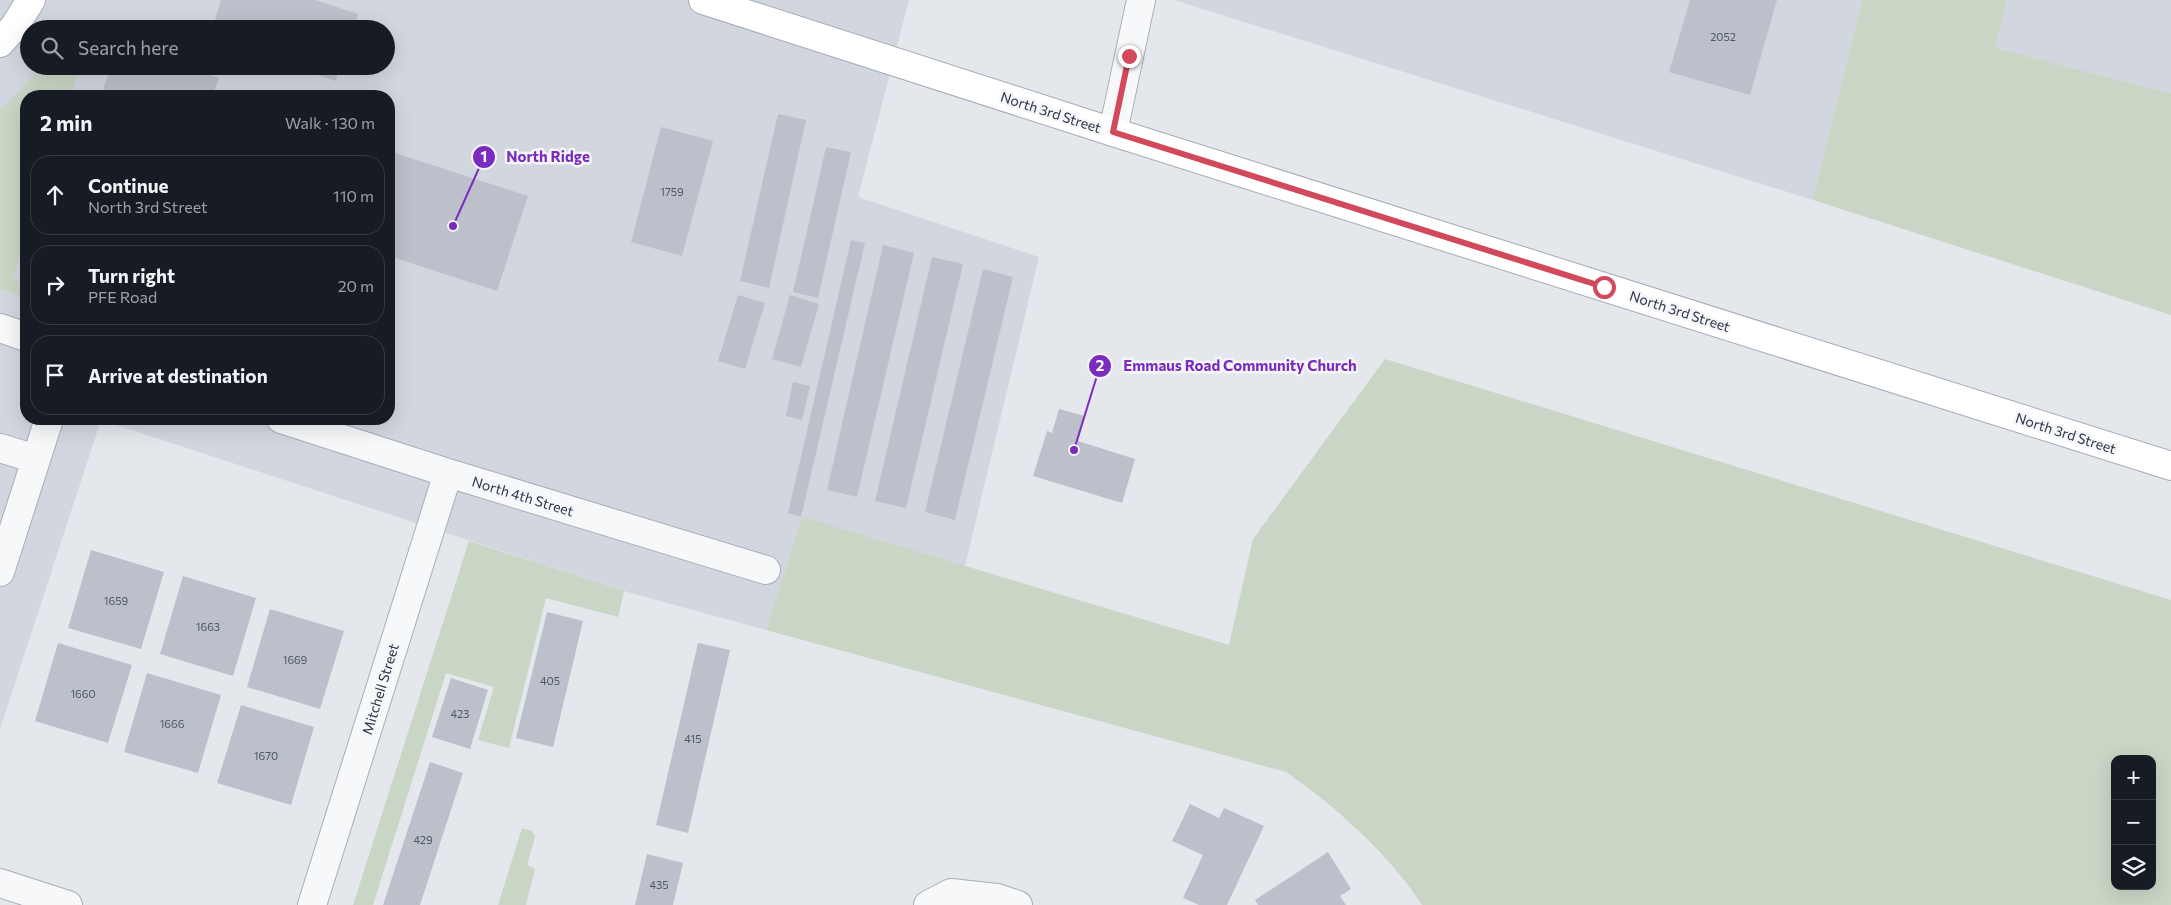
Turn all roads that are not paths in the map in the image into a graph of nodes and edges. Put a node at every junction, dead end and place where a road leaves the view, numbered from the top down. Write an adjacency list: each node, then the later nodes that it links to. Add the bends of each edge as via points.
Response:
1 (31, 0): 4 (main road)
2 (703, 0): 5 (main road, North 3rd Street)
3 (1141, 0): 5 (street)
4 (0, 43)
5 (1113, 132): 12 (main road, North 3rd Street)
6 (0, 328): 7 (street)
7 (20, 335)
8 (47, 425): 11 (street)
9 (300, 425): 13 (street, North 4th Street)
10 (0, 448): 11 (street)
11 (36, 459): 14 (street)
12 (2171, 466)
13 (448, 473): 15 (street, North 4th Street); 18 (street, Mitchell Street)
14 (1, 562)
15 (766, 570)
16 (0, 882): 17 (street)
17 (68, 905)
18 (312, 905)
19 (928, 905): 20 (street, via 951,893 997,898)
20 (1018, 905)

